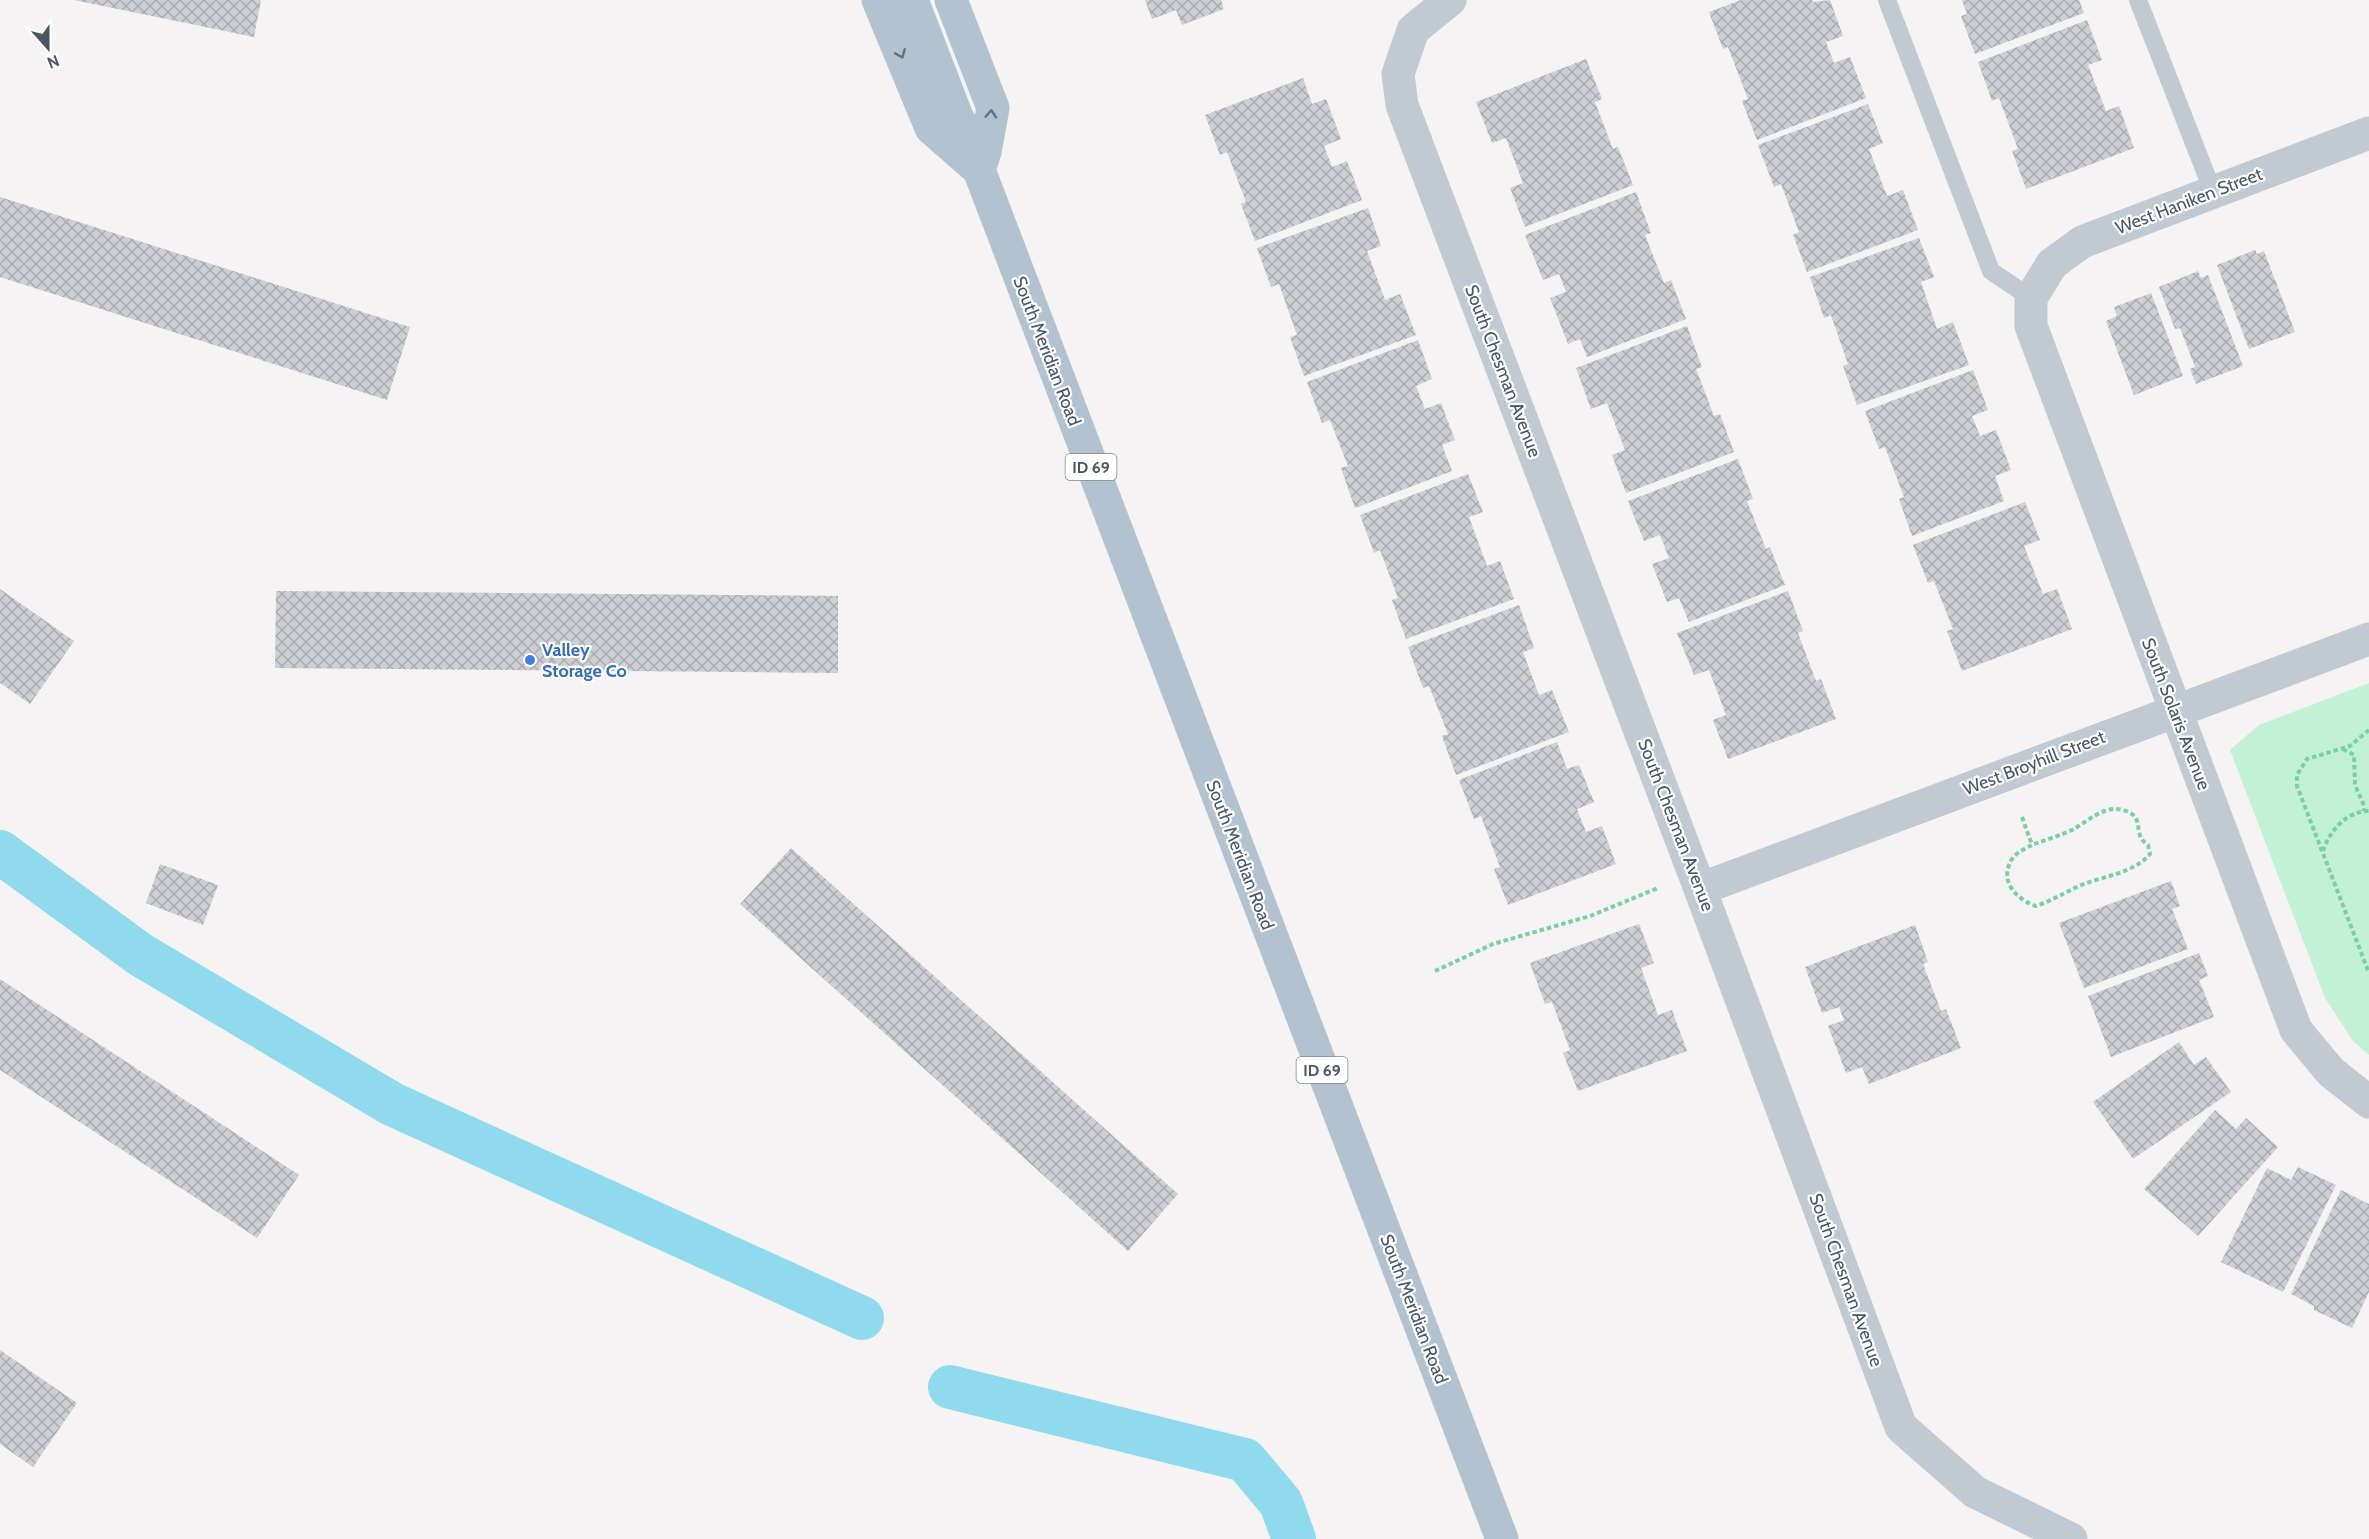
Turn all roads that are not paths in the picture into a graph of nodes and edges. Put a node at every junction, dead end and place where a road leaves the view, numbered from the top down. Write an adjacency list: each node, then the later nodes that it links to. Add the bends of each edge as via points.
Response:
1 (878, 0): 8 (main road, South Meridian Road / ID 69, one-way to 8, via 931,128)
2 (912, 0): 8 (main road, via 957,117)
3 (951, 0): 8 (main road, one-way to 3, via 993,108)
4 (1450, 0): 13 (street, South Chesman Avenue, via 1413,30 1398,74 1402,105)
5 (1887, 0): 10 (lane, via 1991,271)
6 (2138, 0): 9 (lane)
7 (2369, 133): 9 (street, West Haniken Street)
8 (982, 161): 15 (main road, South Meridian Road / ID 69)
9 (2213, 192): 10 (street, West Haniken Street, via 2082,242 2052,264)
10 (2031, 298): 12 (street, South Solaris Avenue, via 2031,326)
11 (2369, 639): 12 (street, West Broyhill Street)
12 (2174, 711): 13 (street, West Broyhill Street); 14 (street, South Solaris Avenue, via 2296,1030 2331,1072)
13 (1700, 888): 16 (street, South Chesman Avenue, via 1901,1426 1975,1492)
14 (2369, 1102)
15 (1502, 1539)
16 (2071, 1539)

